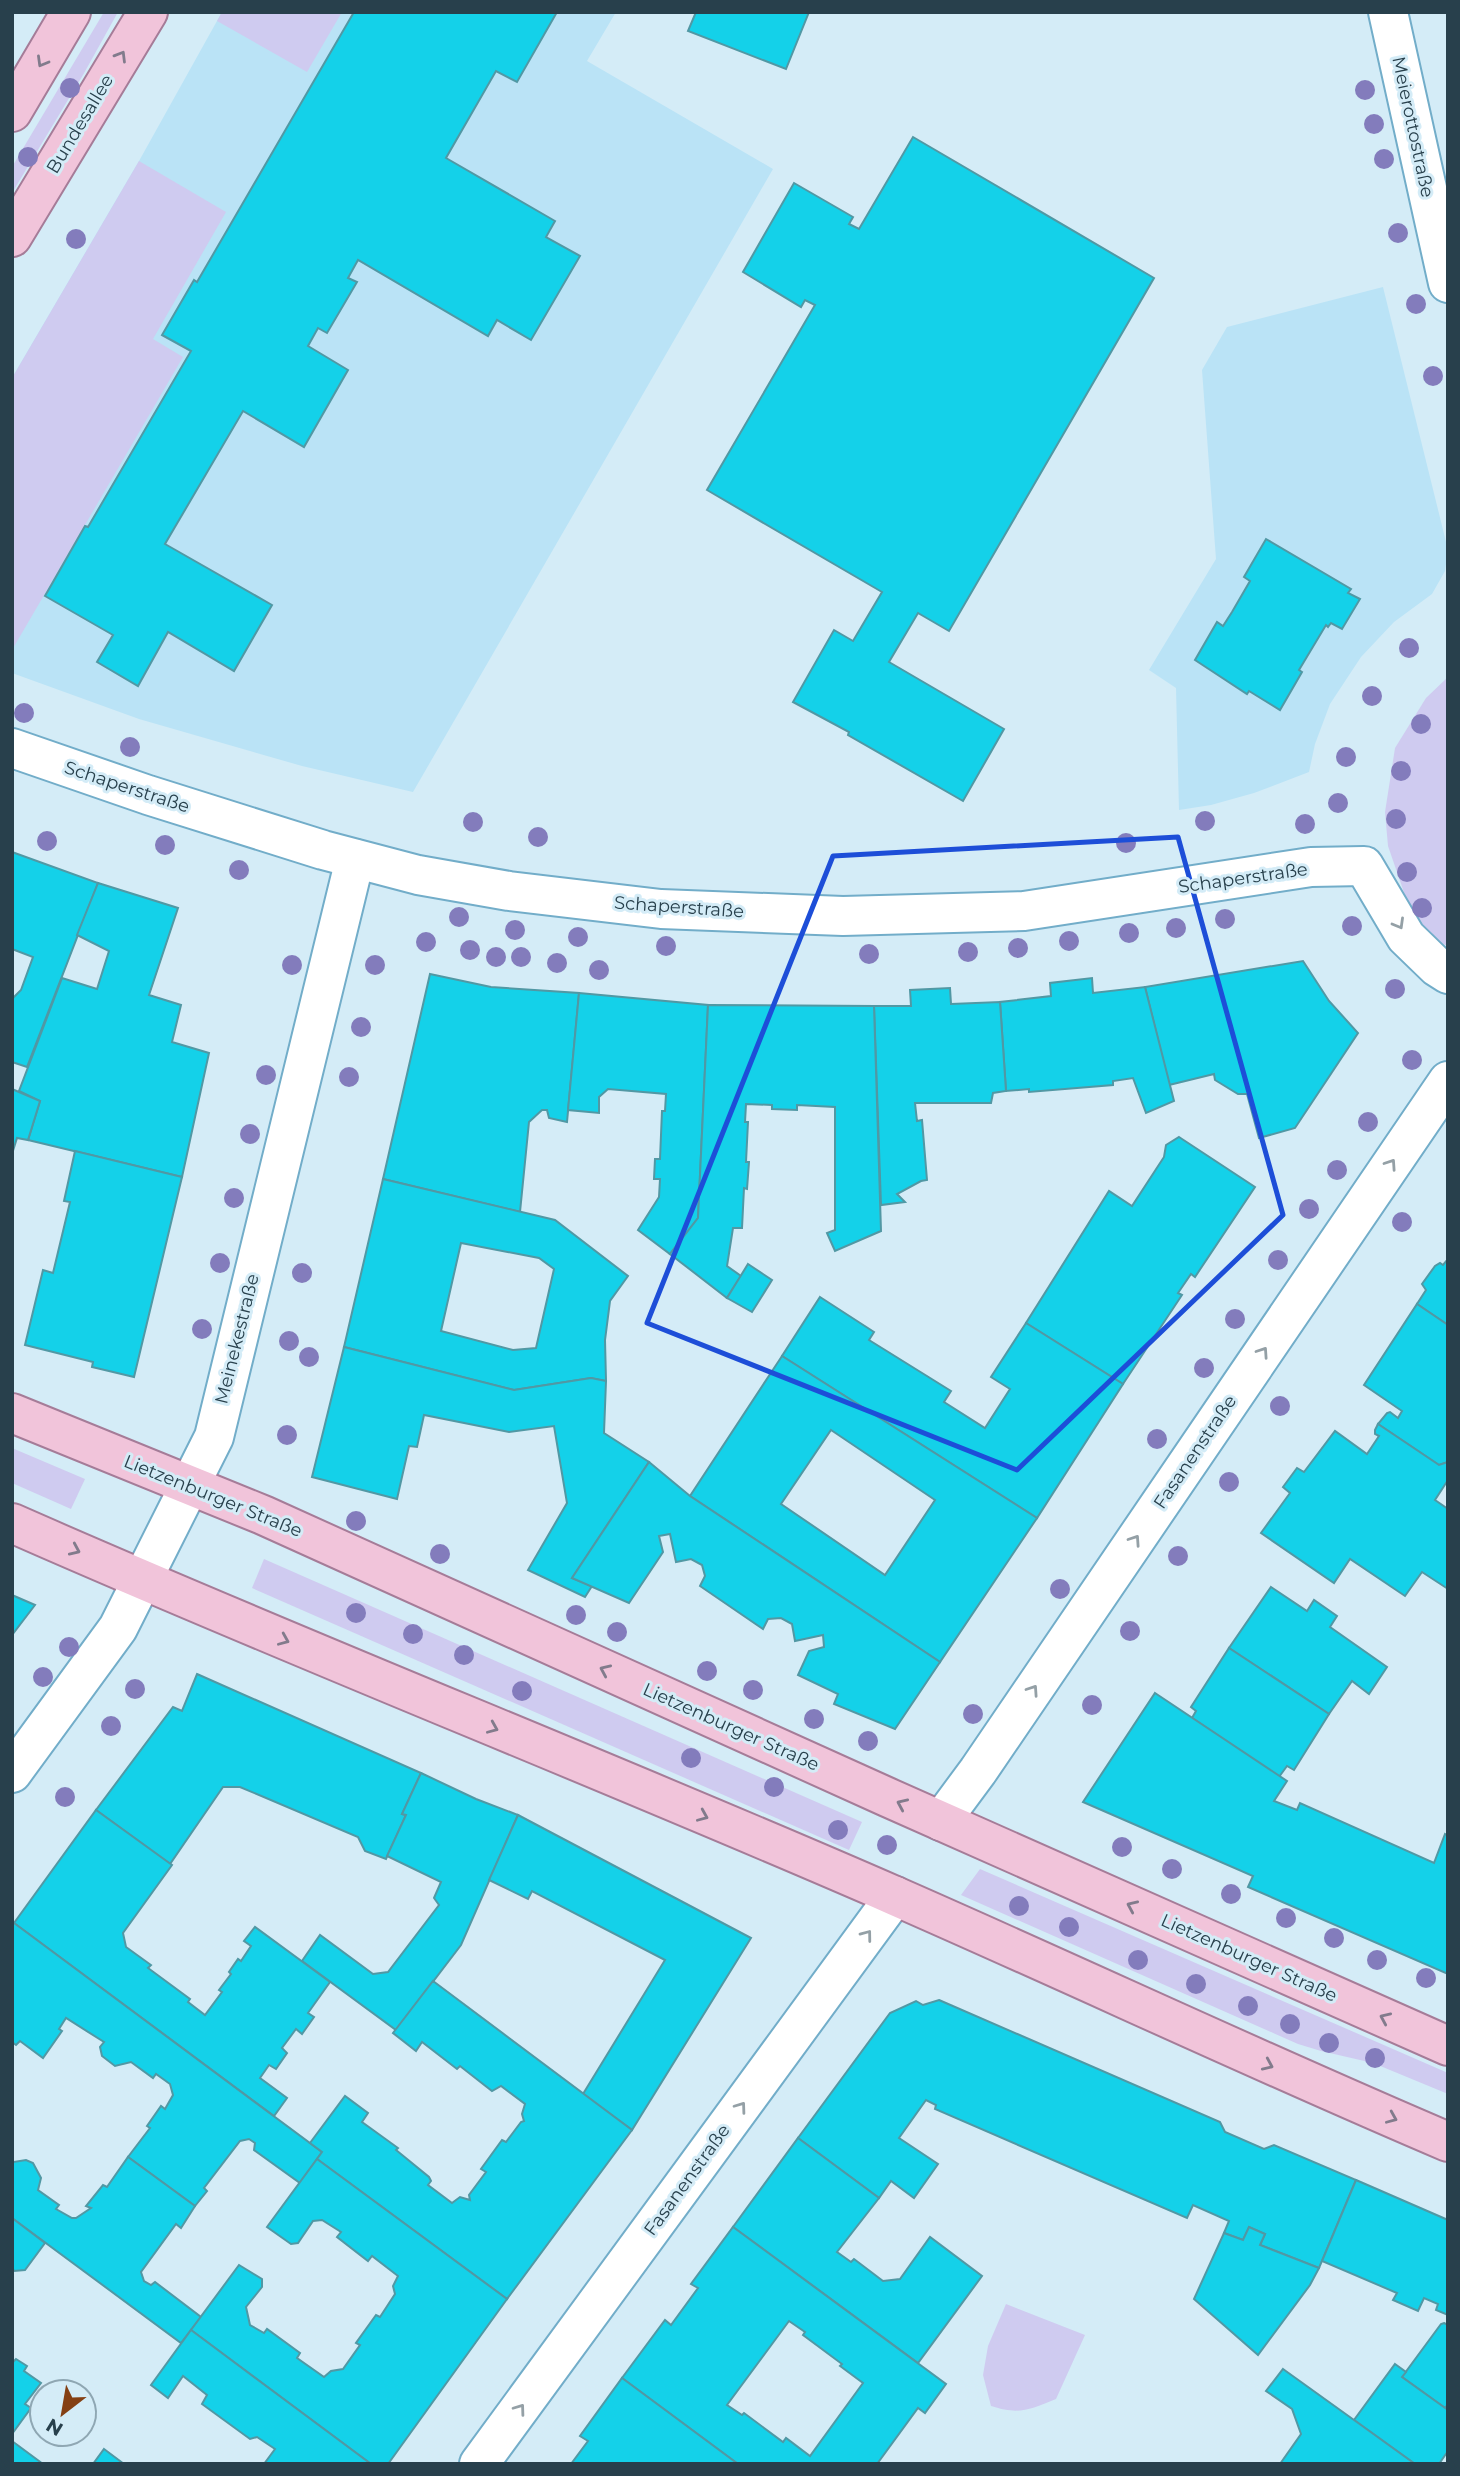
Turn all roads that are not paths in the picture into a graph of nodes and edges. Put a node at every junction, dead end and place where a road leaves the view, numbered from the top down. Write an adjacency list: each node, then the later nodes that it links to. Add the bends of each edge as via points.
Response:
1 (71, 12): 4 (main road, one-way to 4)
2 (148, 12): 5 (main road, Bundesallee, one-way to 2)
3 (1388, 12): 6 (street, Meierottostraße)
4 (12, 112)
5 (12, 237)
6 (1448, 283)
7 (12, 748): 8 (street, Schaperstraße)
8 (355, 859): 9 (street, Schaperstraße, one-way to 9, via 509,891 661,909 843,916 1024,911 1311,867 1364,866 1406,937); 12 (street, Meinekestraße, via 214,1437)
9 (1448, 974)
10 (1448, 1081): 16 (street, Fasanenstraße, one-way to 10)
11 (12, 1413): 12 (main road, Lietzenburger Straße)
12 (190, 1486): 14 (street, Meinekestraße); 16 (main road, Lietzenburger Straße, one-way to 12)
13 (12, 1523): 14 (main road, one-way to 14)
14 (143, 1581): 15 (street, Meinekestraße, via 118,1629); 17 (main road, one-way to 17)
15 (12, 1773)
16 (941, 1821): 18 (main road, Lietzenburger Straße, one-way to 16)
17 (895, 1896): 19 (main road, one-way to 19); 20 (street, Fasanenstraße, one-way to 17)
18 (1448, 2046)
19 (1448, 2142)
20 (479, 2464)

